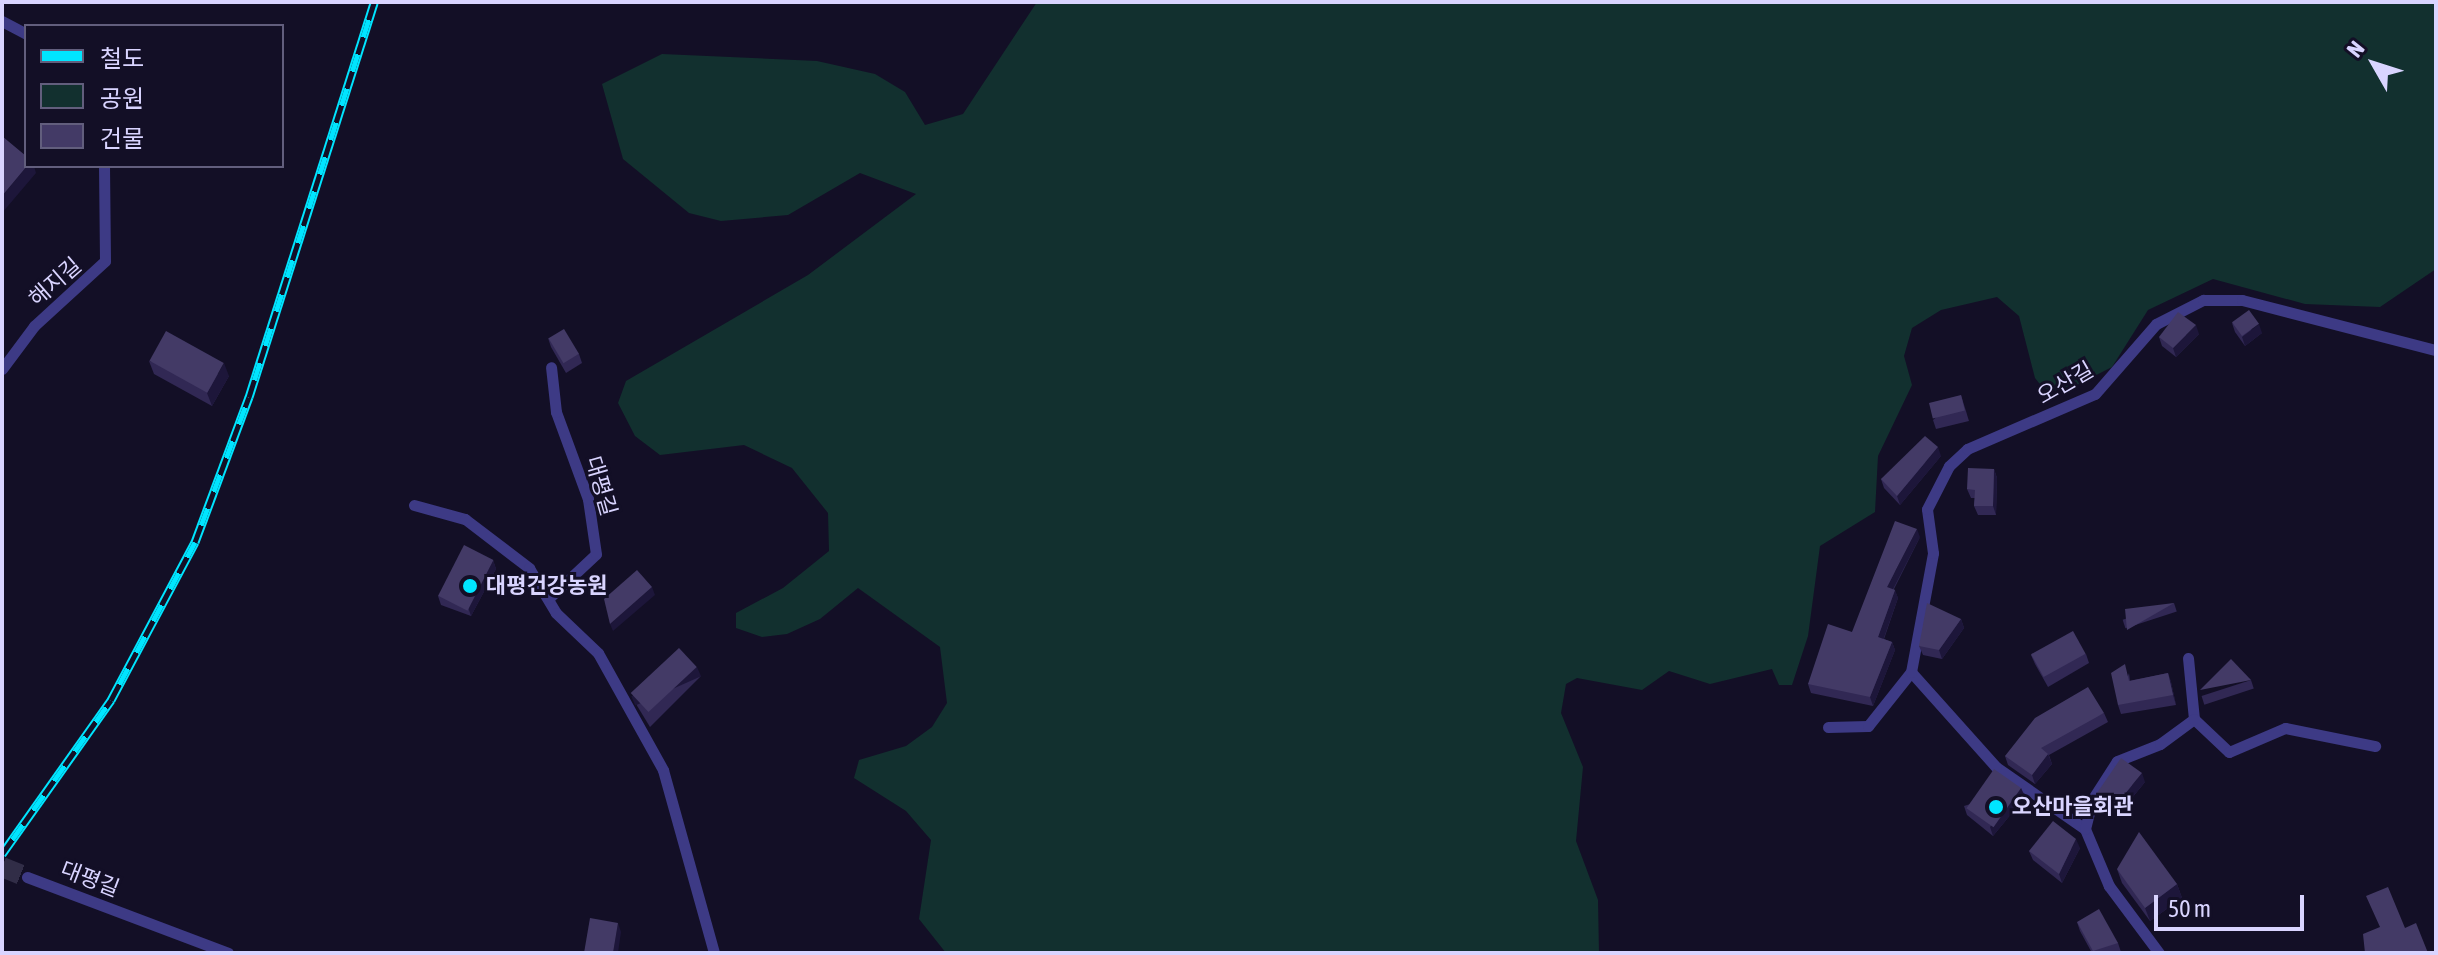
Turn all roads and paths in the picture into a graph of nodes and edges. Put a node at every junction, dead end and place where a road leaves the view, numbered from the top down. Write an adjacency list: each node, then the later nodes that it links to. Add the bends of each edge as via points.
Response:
1 (2, 21): 2 (lane)
2 (24, 33)
3 (104, 168): 6 (lane, 해지길, via 105,261 34,326)
4 (2436, 350): 10 (lane, 오산길, via 2230,298 2166,316 2095,394 1967,449 1949,466 1927,509 1933,553)
5 (551, 367): 8 (lane, 대평길, via 556,412 588,499 596,554)
6 (2, 369)
7 (414, 505): 8 (lane, via 445,510 482,531 529,568)
8 (549, 598): 17 (lane, via 598,653 649,738 696,873)
9 (2188, 658): 11 (lane)
10 (1911, 672): 12 (lane, 오산길, via 1868,726); 14 (lane, via 1985,757)
11 (2194, 719): 13 (lane, via 2229,752 2285,728); 14 (lane, via 2160,744 2117,761 2092,800)
12 (1828, 727)
13 (2375, 746)
14 (2085, 829): 18 (lane, via 2109,886)
15 (27, 877): 16 (lane, 대평길)
16 (228, 953)
17 (714, 953)
18 (2159, 953)

